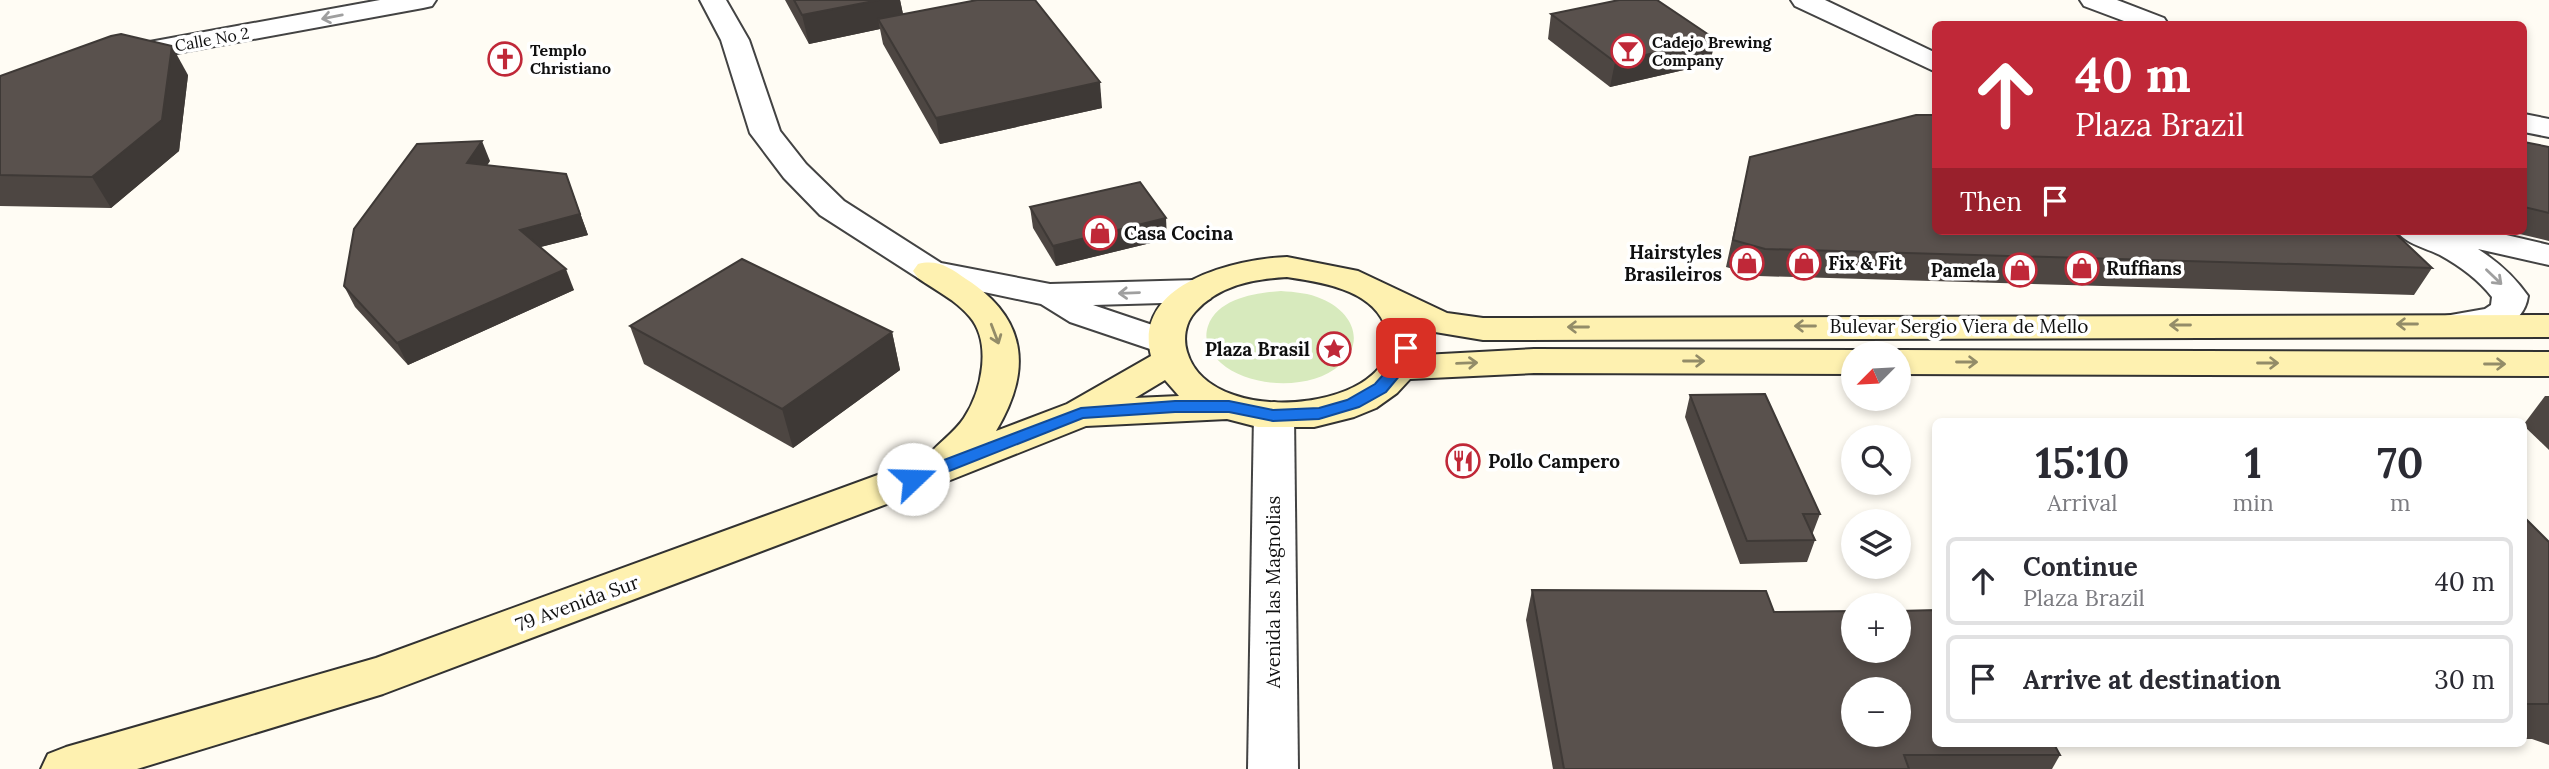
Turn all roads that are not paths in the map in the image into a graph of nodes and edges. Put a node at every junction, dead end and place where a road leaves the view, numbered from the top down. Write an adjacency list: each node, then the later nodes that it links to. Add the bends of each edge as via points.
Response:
1 (423, 0): 6 (street, Calle No 2, one-way to 6)
2 (713, 0): 13 (street, via 735,40 772,143 832,208)
3 (1804, 0): 7 (street)
4 (2093, 0): 5 (street)
5 (2147, 21)
6 (96, 60)
7 (1932, 62)
8 (2527, 124): 9 (street)
9 (2549, 128)
10 (2422, 235): 17 (street, one-way to 17, via 2480,264 2510,296 2508,309 2495,318)
11 (2462, 235): 12 (street)
12 (2549, 256)
13 (930, 271): 16 (street); 27 (main road, one-way to 27, via 986,314 999,338 1002,366 989,408 969,440)
14 (1197, 291): 15 (main road, via 1240,272 1287,267 1340,276); 16 (street, one-way to 16); 19 (main road, via 1169,324)
15 (1376, 293): 17 (main road, Bulevar Sergio Viera de Mello, one-way to 15, via 1483,329 1439,323); 23 (main road, via 1394,309 1404,328 1406,348)
16 (1050, 295): 19 (street)
17 (2458, 324): 18 (main road, Bulevar Sergio Viera de Mello)
18 (2549, 326)
19 (1169, 351): 24 (main road, via 1195,389); 25 (main road, 79 Avenida Sur)
20 (1841, 362): 23 (main road, Bulevar Sergio Viera de Mello, one-way to 20, via 1534,361)
21 (1911, 362): 22 (main road, Bulevar Sergio Viera de Mello, one-way to 22)
22 (2549, 364)
23 (1398, 368): 26 (main road, via 1381,388 1353,404 1319,413)
24 (1229, 407): 25 (main road, 79 Avenida Sur); 26 (main road)
25 (1081, 413): 27 (main road, 79 Avenida Sur)
26 (1273, 415): 29 (street, Avenida las Magnolias)
27 (938, 469): 28 (main road, 79 Avenida Sur, via 383,675)
28 (66, 769)
29 (1273, 769)

